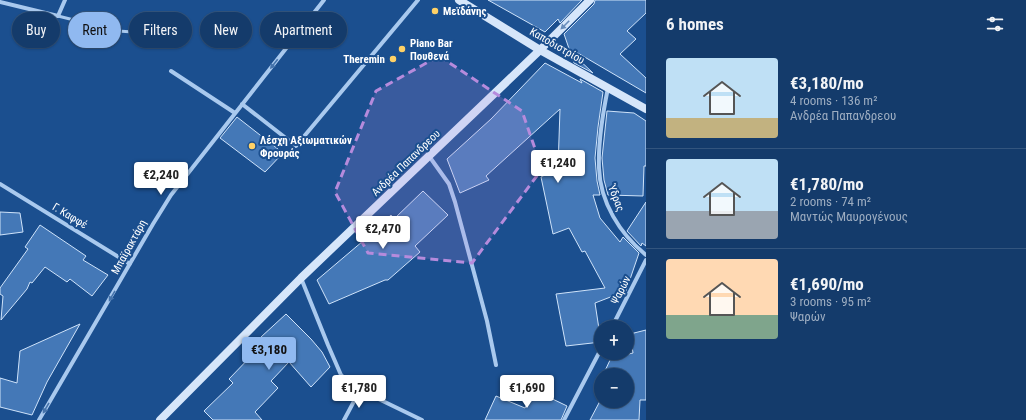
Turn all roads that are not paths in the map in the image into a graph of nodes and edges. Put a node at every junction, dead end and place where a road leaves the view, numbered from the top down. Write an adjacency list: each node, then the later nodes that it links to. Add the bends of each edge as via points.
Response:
1 (65, 0): 8 (street)
2 (324, 0): 14 (street, Μπαϊρακτάρη, one-way to 14)
3 (418, 0): 14 (street, via 296,146)
4 (458, 0): 11 (main road, Καποδιστρίου)
5 (590, 0): 11 (main road, Ανδρέα Παπανδρεου, one-way to 11)
6 (0, 2): 7 (street)
7 (41, 12)
8 (60, 12)
9 (60, 16): 10 (lane)
10 (129, 32)
11 (540, 50): 13 (main road, Καποδιστρίου); 17 (main road, Ανδρέα Παπανδρεου)
12 (171, 71): 16 (street)
13 (608, 88): 15 (main road, Καποδιστρίου); 19 (street, Ύδρας, via 599,158 600,179 616,221 629,240)
14 (242, 104): 16 (street, Μπαϊρακτάρη)
15 (646, 109)
16 (235, 113): 21 (street, Μπαϊρακτάρη, via 171,195)
17 (429, 156): 22 (main road, Ανδρέα Παπανδρεου); 25 (street, via 449,184 455,202 487,321)
18 (0, 184): 21 (street, Γ. Καφφέ)
19 (646, 255)
20 (646, 260): 23 (street, Ψαρών)
21 (130, 264): 27 (street, Μπαϊρακτάρη, one-way to 27)
22 (301, 278): 26 (street, via 342,374 351,385); 28 (main road, Ανδρέα Παπανδρεου)
23 (616, 320)
24 (595, 360): 31 (street)
25 (496, 365)
26 (360, 390): 29 (street); 30 (street)
27 (39, 420)
28 (160, 420)
29 (344, 420)
30 (422, 420)
31 (564, 420)

